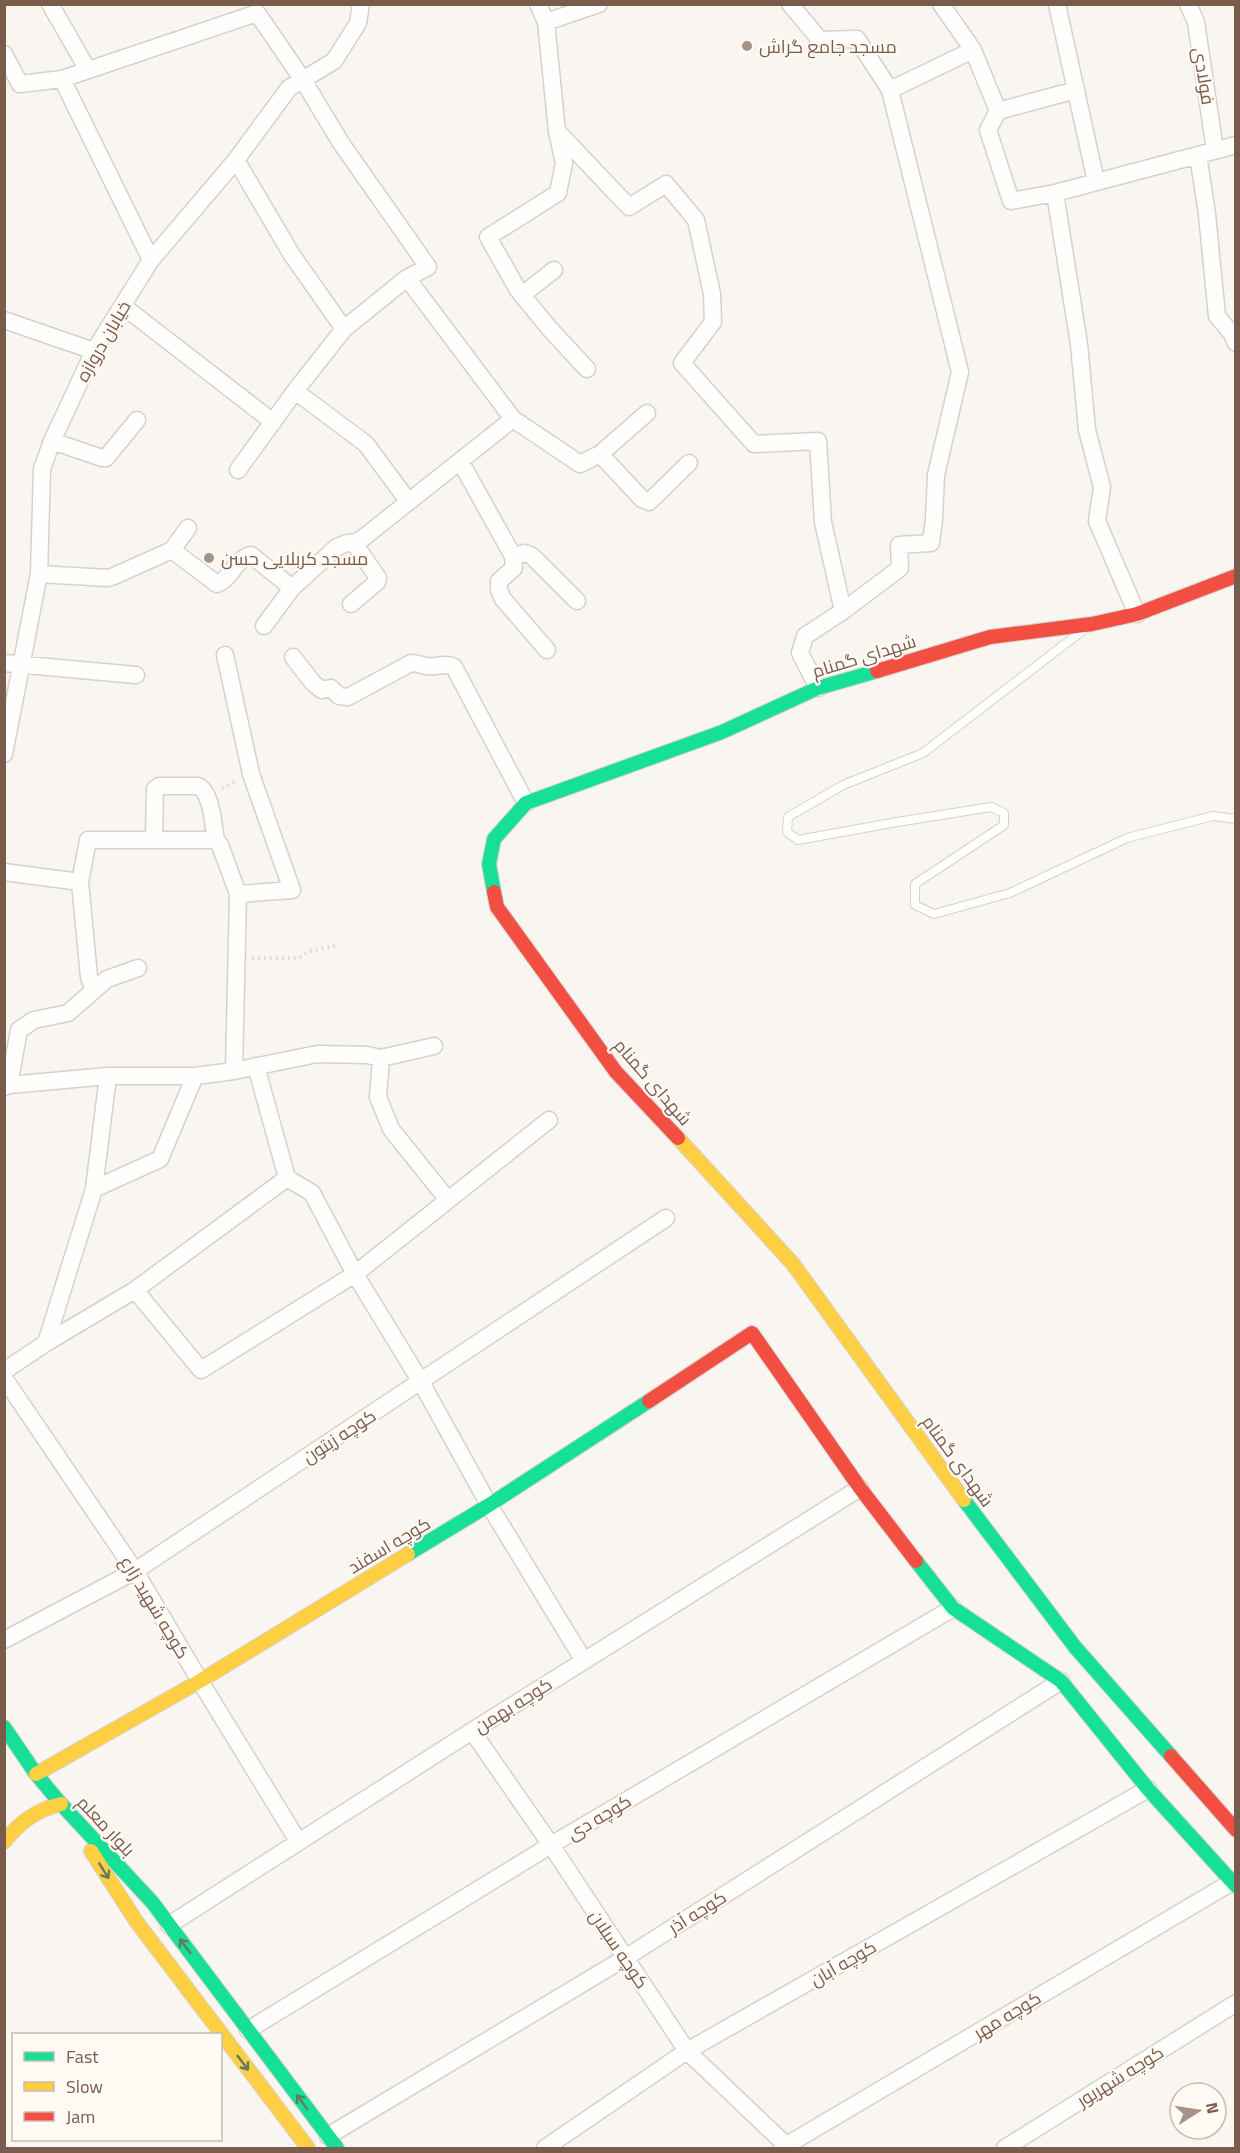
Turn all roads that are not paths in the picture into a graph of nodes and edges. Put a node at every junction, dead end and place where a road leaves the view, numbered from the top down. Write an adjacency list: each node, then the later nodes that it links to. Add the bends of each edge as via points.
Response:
1 (50, 4): 12 (street)
2 (361, 4): 14 (street, خیابان دروازه, via 358,23 334,61)
3 (538, 4): 9 (street)
4 (599, 4): 9 (street)
5 (790, 4): 15 (street, via 820,39 857,39)
6 (941, 4): 10 (street)
7 (1057, 4): 16 (street)
8 (1188, 4): 20 (street, فولادی, via 1196,22)
9 (546, 22): 18 (street)
10 (973, 50): 15 (street); 17 (street)
11 (4, 54): 13 (street, via 20,84)
12 (88, 70): 13 (street); 14 (street, via 257,13)
13 (62, 79): 25 (street)
14 (303, 80): 22 (street, خیابان دروازه, via 289,88); 27 (street, via 340,143 428,267)
15 (890, 90): 55 (street, via 960,372 936,475 931,543 899,545 900,567)
16 (1076, 90): 17 (street); 23 (street)
17 (998, 111): 24 (street, via 988,130 1011,201)
18 (556, 131): 28 (street, via 564,163 558,193 488,237); 55 (street, via 629,207 666,184 696,220 712,294 713,322 682,363 754,444 818,441 824,522)
19 (1236, 145): 20 (street)
20 (1215, 150): 21 (street)
21 (1198, 154): 23 (street); 32 (street, via 1217,316)
22 (236, 160): 25 (street, خیابان دروازه); 31 (street, via 292,255)
23 (1096, 182): 24 (street)
24 (1055, 193): 56 (street, via 1079,344 1087,430 1102,487 1097,521)
25 (151, 260): 29 (street, خیابان دروازه)
26 (554, 270): 28 (street)
27 (407, 278): 31 (street); 37 (street)
28 (522, 295): 34 (street)
29 (123, 306): 33 (street, خیابان دروازه); 39 (street)
30 (4, 320): 33 (street)
31 (344, 328): 35 (street)
32 (1236, 343)
33 (94, 351): 40 (street, خیابان دروازه)
34 (587, 369)
35 (295, 391): 39 (street); 45 (street, via 366,444)
36 (647, 413): 41 (street)
37 (513, 419): 41 (street, via 580,464); 42 (street)
38 (137, 420): 40 (street, via 106,458)
39 (273, 422): 44 (street)
40 (52, 441): 50 (street, خیابان دروازه, via 42,469)
41 (600, 454): 43 (street, via 649,502)
42 (460, 461): 45 (street); 49 (street)
43 (689, 464)
44 (238, 470)
45 (408, 501): 47 (street)
46 (188, 528): 48 (street)
47 (354, 543): 52 (street, via 337,547); 54 (street, via 378,578)
48 (172, 550): 50 (street, via 108,578); 52 (street, via 217,584 245,556 251,555)
49 (513, 556): 53 (street, via 532,556); 59 (street, via 514,568 499,581 502,599)
50 (39, 574): 62 (street, خیابان دروازه)
51 (1236, 576): 56 (street, شهدای گمنام)
52 (292, 588): 58 (street)
53 (577, 601)
54 (351, 604)
55 (843, 611): 64 (street, via 805,636 800,653)
56 (1137, 614): 57 (street, شهدای گمنام)
57 (1092, 624): 64 (street, شهدای گمنام, via 990,637); 67 (lane, via 923,753 843,785 788,817 787,832 798,840 991,807 1004,813 1004,825 915,884 915,905 934,914 1010,893 1127,838 1213,816)
58 (264, 626)
59 (547, 650)
60 (225, 655): 72 (street, via 251,774 292,890)
61 (293, 657): 66 (street, via 322,690 331,688 339,696 348,697 411,663 454,667)
62 (13, 665): 63 (street); 65 (street, خیابان دروازه)
63 (136, 675)
64 (818, 688): 66 (street, شهدای گمنام, via 722,732)
65 (4, 754)
66 (526, 803): 106 (street, شهدای گمنام, via 494,839 489,864 496,907 616,1072 793,1264 1075,1647)
67 (1236, 819)
68 (154, 839): 69 (street); 69 (street, via 155,789 198,786 208,795); 71 (street, via 88,840)
69 (216, 840): 72 (street)
70 (4, 872): 71 (street)
71 (80, 882): 74 (street, via 89,977)
72 (238, 894): 78 (street)
73 (138, 968): 74 (street, via 107,979)
74 (97, 987): 81 (street, via 68,1013 34,1020 19,1030)
75 (434, 1046): 76 (street)
76 (381, 1058): 77 (street, via 317,1054); 85 (street, via 378,1097 391,1129)
77 (256, 1066): 78 (street); 83 (street)
78 (234, 1071): 80 (street)
79 (108, 1076): 80 (street); 81 (street); 84 (street)
80 (195, 1076): 84 (street, via 160,1159)
81 (7, 1086)
82 (549, 1120): 85 (street)
83 (287, 1178): 87 (street, via 312,1193); 88 (street)
84 (94, 1189): 89 (street)
85 (448, 1200): 87 (street)
86 (666, 1218): 92 (street, کوچه زیتون)
87 (355, 1274): 88 (street, via 201,1370); 92 (street)
88 (135, 1290): 89 (street)
89 (46, 1343): 90 (street)
90 (4, 1371)
91 (4, 1378): 95 (street, کوچه شهید زارع)
92 (421, 1382): 94 (street); 95 (street, کوچه زیتون)
93 (860, 1488): 94 (street, کوچه اسفند, via 752,1333); 96 (street); 98 (street, کوچه بهمن)
94 (489, 1505): 98 (street); 99 (street, کوچه اسفند)
95 (135, 1571): 97 (street, کوچه زیتون); 99 (street, کوچه شهید زارع)
96 (953, 1608): 100 (street); 109 (street, کوچه دی)
97 (4, 1640)
98 (584, 1661): 102 (street, کوچه بهمن)
99 (200, 1681): 103 (street, کوچه اسفند); 107 (street, کوچه شهید زارع)
100 (1061, 1681): 104 (street); 112 (street, کوچه آذر)
101 (4, 1727): 103 (street)
102 (472, 1731): 107 (street, کوچه بهمن); 109 (street, کوچه سبلان)
103 (36, 1774): 105 (street)
104 (1148, 1790): 110 (street); 117 (street, کوچه آبان)
105 (61, 1804): 108 (street, via 30,1814); 111 (street, بلوار معلم); 115 (street, بلوار معلم, one-way to 115, via 136,1922)
106 (1236, 1830)
107 (298, 1841): 111 (street, کوچه بهمن)
108 (4, 1842)
109 (551, 1845): 112 (street, کوچه سبلان); 114 (street, کوچه دی)
110 (1234, 1884): 119 (street, کوچه مهر)
111 (169, 1925): 114 (street, بلوار معلم, one-way to 111)
112 (626, 1958): 117 (street, کوچه سبلان); 118 (street, کوچه آذر)
113 (1236, 2003): 122 (street, کوچه شهریور)
114 (248, 2030): 118 (street, بلوار معلم, one-way to 114)
115 (220, 2033)
116 (222, 2035): 120 (street, بلوار معلم, one-way to 120)
117 (687, 2051): 119 (street, کوچه سبلان); 121 (street, کوچه آبان)
118 (332, 2142)
119 (786, 2147)
120 (308, 2148)
121 (545, 2148)
122 (1005, 2148)

